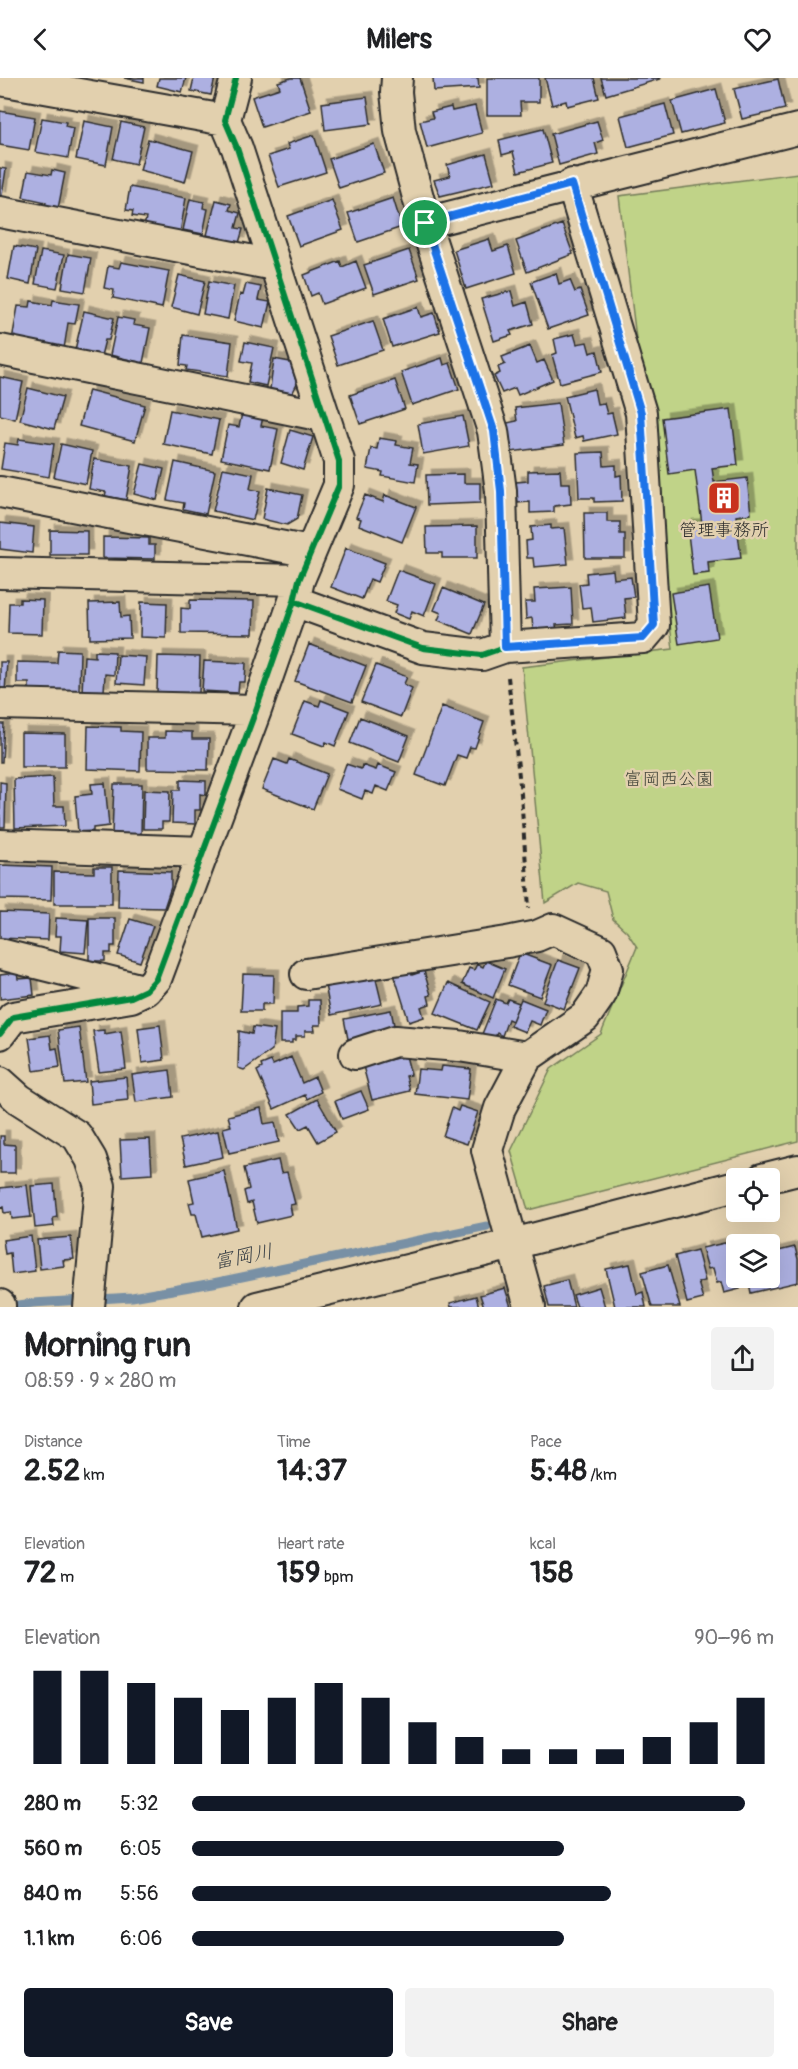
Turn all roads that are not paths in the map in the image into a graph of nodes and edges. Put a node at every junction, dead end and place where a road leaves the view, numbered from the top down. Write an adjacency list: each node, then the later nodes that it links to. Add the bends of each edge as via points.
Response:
1 (236, 78): 5 (street)
2 (397, 78): 9 (street, via 400,131)
3 (0, 80): 4 (street)
4 (71, 85): 5 (street)
5 (225, 120): 10 (street)
6 (798, 129): 7 (street)
7 (572, 184): 9 (street); 17 (street, via 641,413 654,625 643,638)
8 (0, 212): 10 (street)
9 (425, 223): 17 (street, via 494,431 501,491)
10 (274, 265): 12 (street)
11 (0, 350): 12 (street)
12 (323, 416): 14 (street, via 339,461 339,485)
13 (0, 492): 14 (street)
14 (310, 552): 16 (street)
15 (0, 573): 16 (street)
16 (297, 591): 17 (street, via 423,648 482,655); 19 (street)
17 (505, 647)
18 (0, 704): 19 (street)
19 (256, 710): 21 (street)
20 (0, 845): 21 (street)
21 (204, 852): 24 (street, via 156,980)
22 (0, 954): 24 (street)
23 (306, 974): 27 (street, via 507,942 553,929 601,951 608,969 601,994 585,1017)
24 (146, 990): 25 (street, via 131,997 13,1017)
25 (0, 1034)
26 (355, 1054): 27 (street, via 395,1041)
27 (527, 1057): 32 (street, via 500,1108 487,1150)
28 (0, 1082): 33 (street, via 77,1136 92,1159 100,1186)
29 (798, 1170): 30 (street)
30 (780, 1174)
31 (726, 1189): 32 (street)
32 (513, 1244): 34 (street); 35 (street)
33 (89, 1307)
34 (258, 1307)
35 (530, 1307)

